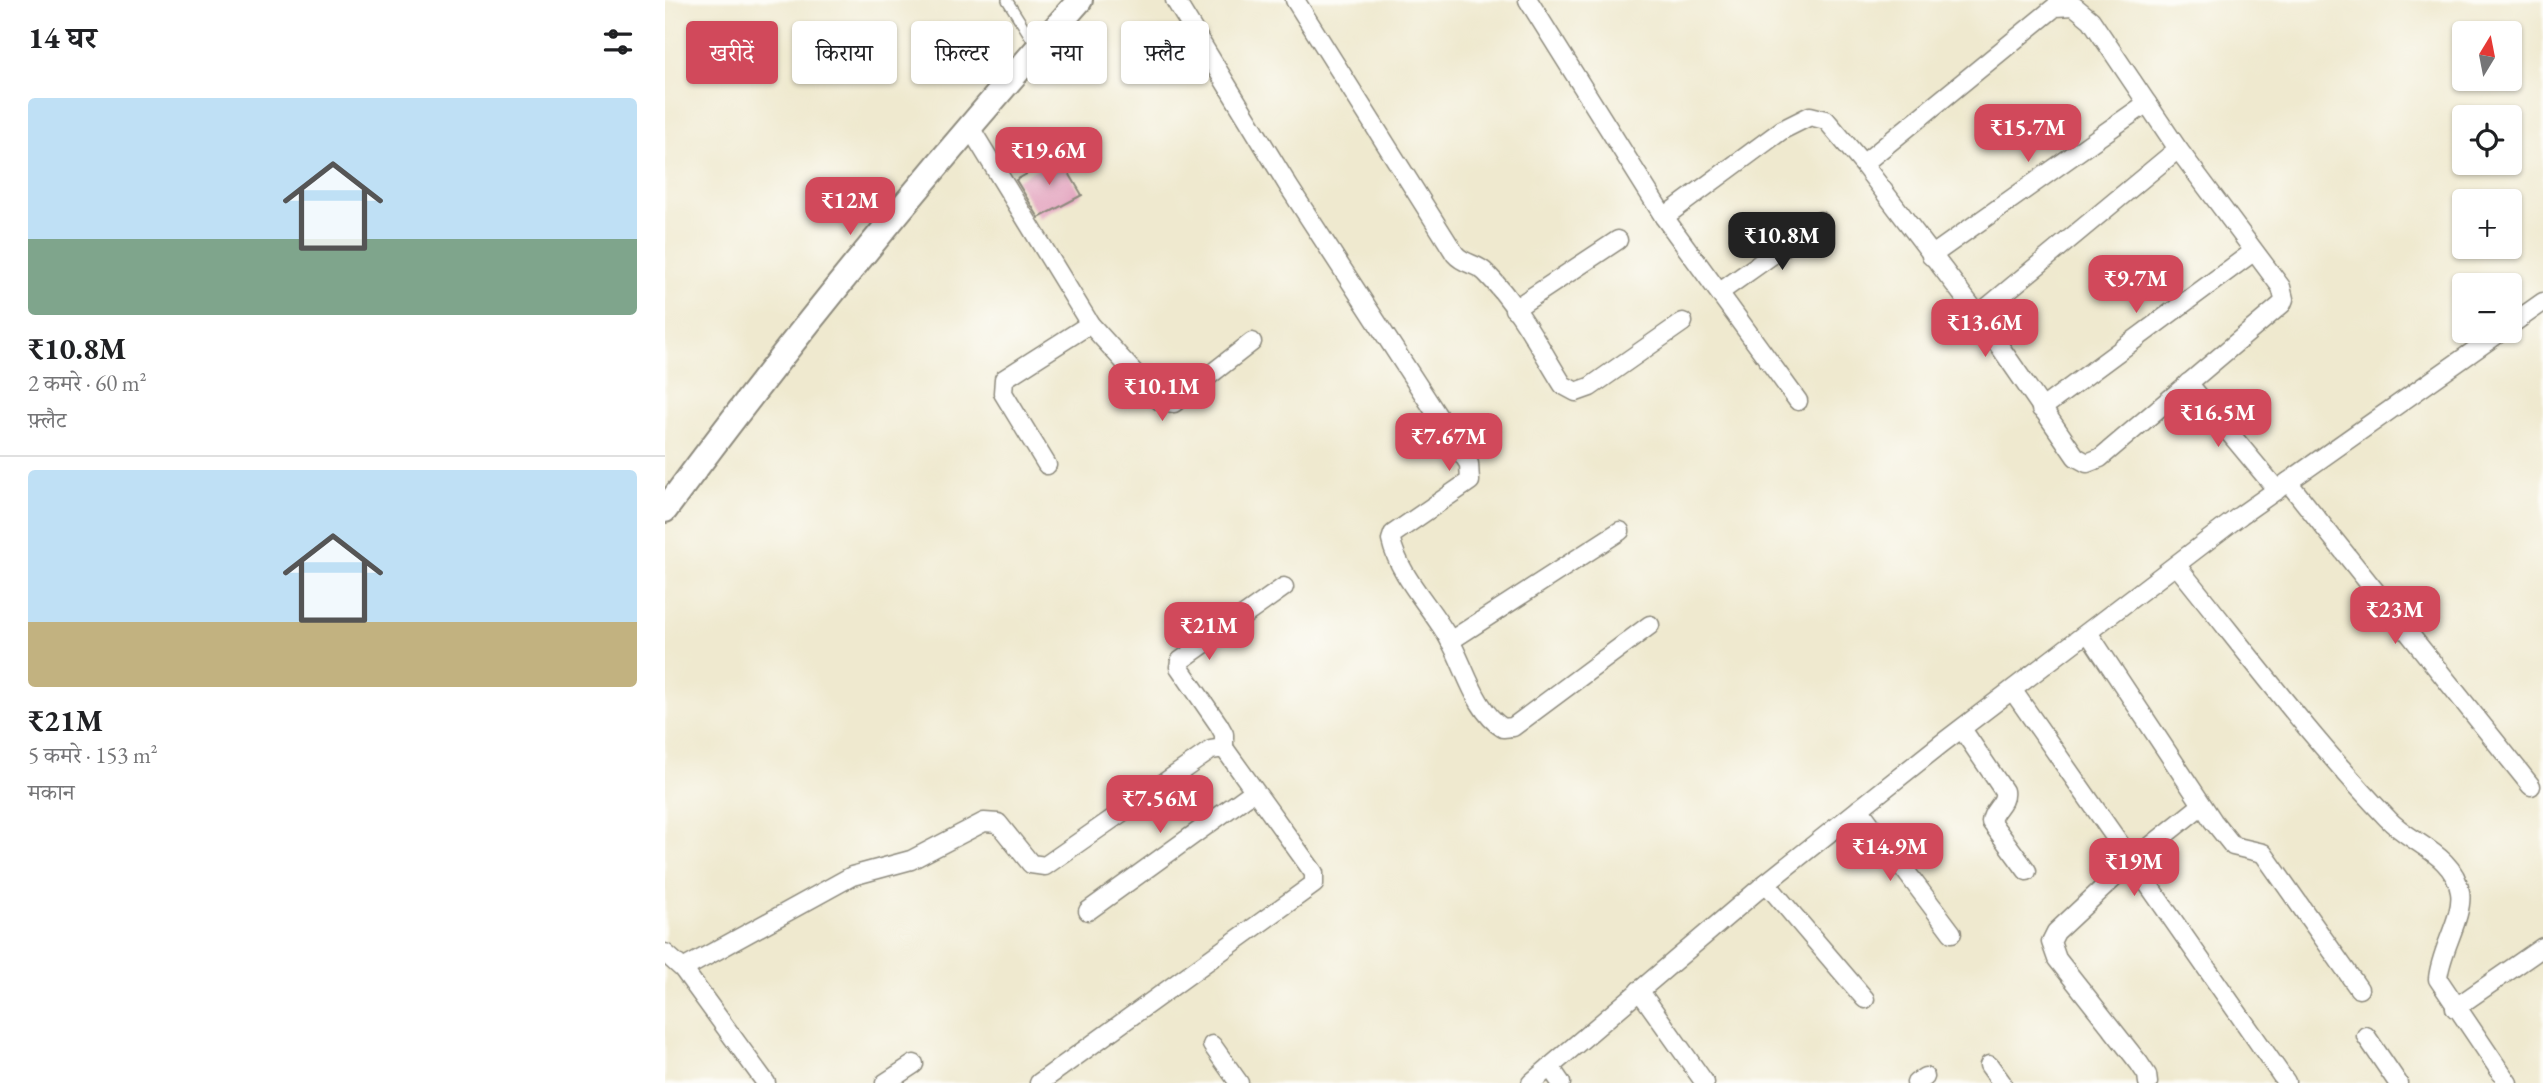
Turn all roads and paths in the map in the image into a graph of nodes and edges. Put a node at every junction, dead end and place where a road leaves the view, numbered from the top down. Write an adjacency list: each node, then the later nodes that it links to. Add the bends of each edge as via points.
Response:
1 (1007, 0): 7 (lane)
2 (1080, 0): 6 (main road)
3 (1175, 0): 38 (street, via 1289,187 1469,464 1470,481 1393,534 1391,540)
4 (1295, 0): 20 (street, via 1455,254 1485,272)
5 (1528, 0): 13 (street)
6 (1062, 21)
7 (1027, 31)
8 (1027, 60): 10 (main road)
9 (2147, 103): 11 (street); 12 (street, via 2085,13 2074,6 2055,7); 17 (street)
10 (969, 126): 24 (street); 32 (main road)
11 (2178, 149): 16 (street); 21 (street)
12 (1863, 164): 13 (street, via 1826,120 1801,118); 17 (street)
13 (1664, 217): 18 (street)
14 (1821, 221): 18 (street)
15 (1618, 240): 20 (street)
16 (2253, 252): 27 (street, via 2281,286 2283,302); 29 (street)
17 (1931, 256): 21 (street)
18 (1720, 292): 28 (street)
19 (2543, 302): 22 (street)
20 (1514, 309): 23 (street, via 1563,385 1576,392 1590,387)
21 (1978, 315): 29 (street)
22 (2522, 317)
23 (1682, 322)
24 (1090, 324): 25 (street, via 1164,404 1178,401); 30 (street, via 1004,379 1003,393)
25 (1252, 342)
26 (2486, 343): 31 (street)
27 (2188, 383): 29 (street, via 2094,462 2076,457); 31 (street)
28 (1798, 401)
29 (2041, 409)
30 (1047, 465)
31 (2283, 486): 34 (street); 42 (street)
32 (665, 510)
33 (1620, 531): 38 (street)
34 (2177, 566): 37 (street); 57 (street, via 2353,783 2394,826 2437,855 2456,878 2460,905 2438,979)
35 (1285, 587): 41 (street, via 1180,661 1179,667 1224,734)
36 (1650, 625): 38 (street, via 1508,728 1499,726 1483,704)
37 (2089, 634): 39 (street); 44 (street)
38 (1450, 641)
39 (2013, 691): 40 (street); 46 (street)
40 (1962, 729): 45 (street); 47 (street, via 2004,791 2004,801 1991,822)
41 (1224, 748): 43 (street); 53 (street, via 1212,750 1045,866 1031,864 998,823 984,822 911,860 847,878)
42 (2531, 786)
43 (1254, 791): 49 (street); 66 (street, via 1314,873 1314,884)
44 (2202, 805): 46 (street); 54 (street, via 2233,846 2263,853)
45 (1859, 809): 48 (street); 50 (street)
46 (2132, 861): 63 (street); 72 (street, via 2056,932 2051,942 2057,959 2139,1063)
47 (2027, 871)
48 (1766, 883): 55 (street); 56 (street)
49 (1088, 911)
50 (1952, 933)
51 (2543, 947): 57 (street)
52 (665, 953): 53 (street)
53 (683, 969): 64 (street)
54 (2359, 989)
55 (1639, 990): 62 (street); 70 (street)
56 (1865, 999)
57 (2455, 1008): 74 (street)
58 (2367, 1037): 73 (street)
59 (1212, 1045): 67 (street)
60 (914, 1064): 65 (street)
61 (1989, 1065): 71 (street)
62 (1550, 1067): 68 (street); 69 (street)
63 (2286, 1082)
64 (766, 1083)
65 (885, 1083)
66 (1039, 1083)
67 (1239, 1083)
68 (1531, 1083)
69 (1561, 1083)
70 (1705, 1083)
71 (2002, 1083)
72 (2148, 1083)
73 (2398, 1083)
74 (2508, 1083)

